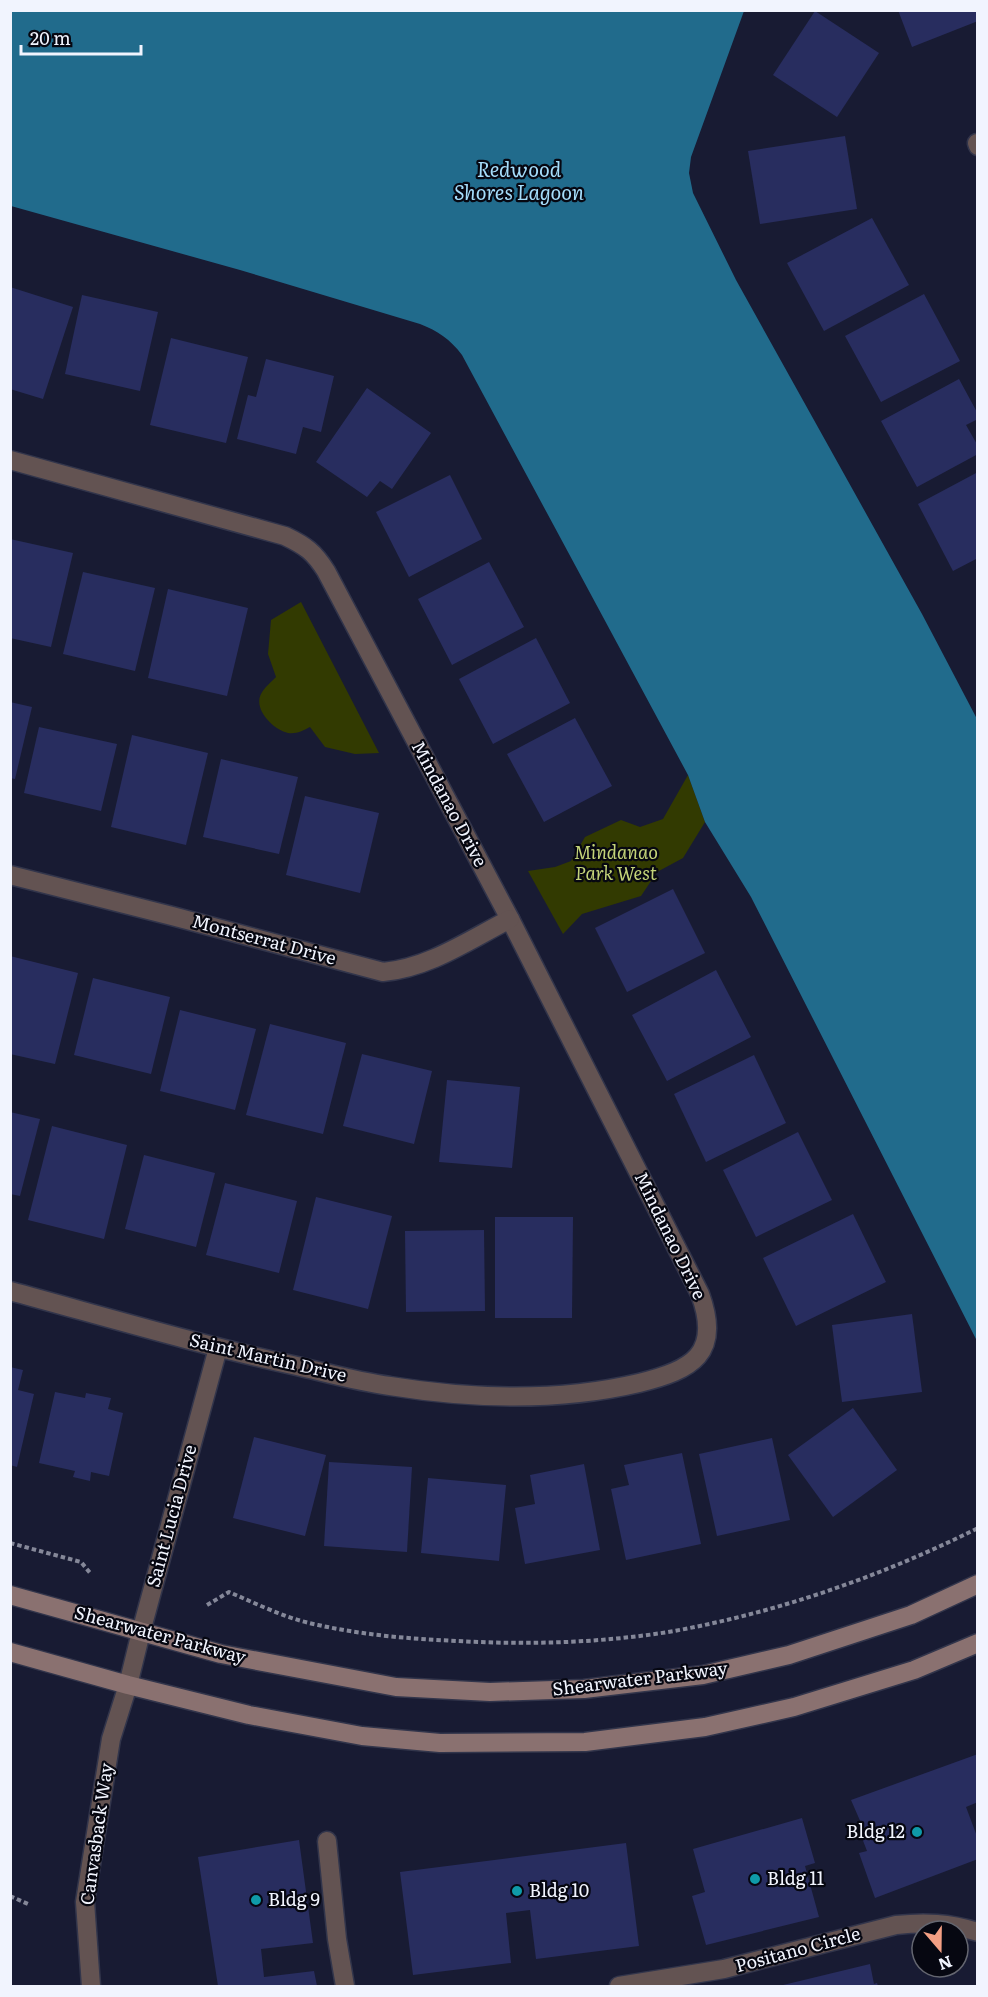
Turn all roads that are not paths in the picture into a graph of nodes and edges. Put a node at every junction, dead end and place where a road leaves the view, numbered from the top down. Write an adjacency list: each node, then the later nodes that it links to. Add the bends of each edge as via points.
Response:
1 (10, 460): 3 (street, Mindanao Drive, via 285,536 314,554)
2 (10, 875): 3 (street, Montserrat Drive, via 383,972 415,967)
3 (510, 920): 5 (street, Mindanao Drive, via 700,1294 708,1322)
4 (10, 1291): 6 (street, Saint Martin Drive)
5 (705, 1344): 6 (street, Saint Martin Drive, via 687,1366 660,1377 621,1387 530,1397 388,1386)
6 (218, 1348): 9 (street, Saint Lucia Drive)
7 (978, 1584): 9 (main road, Shearwater Parkway, via 911,1615 789,1655 703,1675 584,1689 490,1692 396,1687 221,1654)
8 (10, 1595): 9 (main road, Shearwater Parkway)
9 (141, 1632): 12 (street, Saint Lucia Drive)
10 (978, 1643): 12 (main road, via 914,1670 794,1707 705,1727 585,1742 440,1743 362,1736 249,1715)
11 (10, 1652): 12 (main road)
12 (128, 1685): 15 (street, Canvasback Way, via 111,1739 85,1902)
13 (327, 1841): 16 (street)
14 (978, 1932): 17 (street, Positano Circle, via 915,1922 724,1969)
15 (91, 1986)
16 (345, 1986)
17 (619, 1986)

